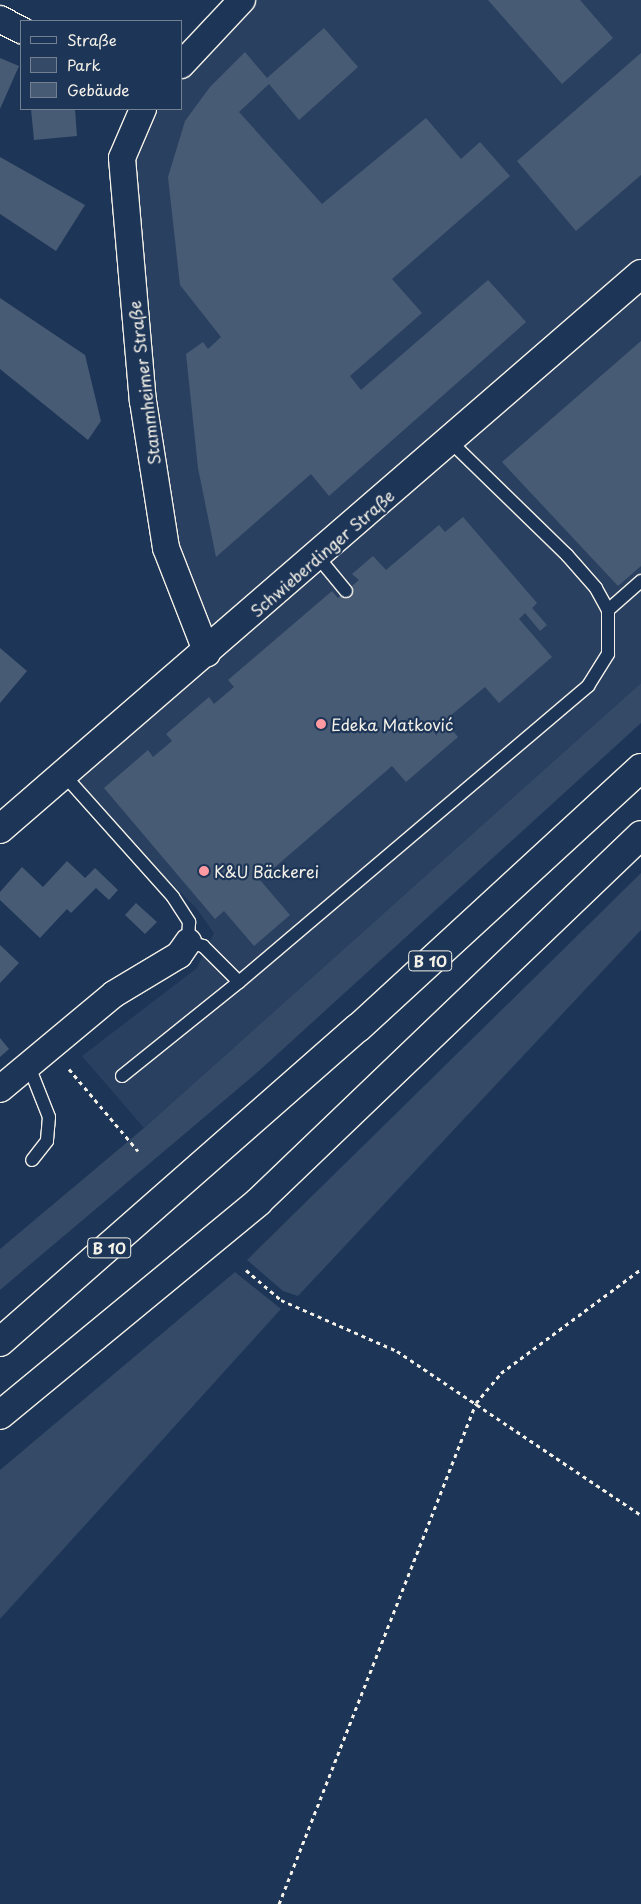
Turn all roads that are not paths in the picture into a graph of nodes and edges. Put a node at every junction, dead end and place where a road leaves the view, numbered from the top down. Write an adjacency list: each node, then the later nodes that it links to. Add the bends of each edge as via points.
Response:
1 (237, 2): 4 (street)
2 (0, 19): 3 (street)
3 (20, 29)
4 (182, 63)
5 (143, 110): 12 (street, Stammheimer Straße, via 122,158 143,401 166,548)
6 (641, 274): 7 (main road, Schwieberdinger Straße)
7 (451, 442): 8 (main road, Schwieberdinger Straße); 11 (lane, via 567,555 596,588)
8 (318, 557): 10 (lane); 12 (main road, Schwieberdinger Straße)
9 (641, 581): 11 (lane)
10 (346, 591)
11 (608, 610): 18 (lane, via 608,654 588,686)
12 (207, 653): 14 (main road, Schwieberdinger Straße)
13 (641, 768): 23 (main road, B 10, via 358,1028)
14 (65, 776): 15 (main road, Schwieberdinger Straße); 17 (lane, via 173,896 189,922)
15 (0, 829)
16 (641, 835): 24 (main road, via 258,1202)
17 (188, 942): 18 (lane, via 203,946); 19 (street, via 179,955 114,994)
18 (239, 982): 20 (lane)
19 (28, 1064): 21 (street); 22 (lane, via 49,1117 47,1141)
20 (122, 1076)
21 (0, 1089)
22 (32, 1160)
23 (0, 1342)
24 (0, 1415)

